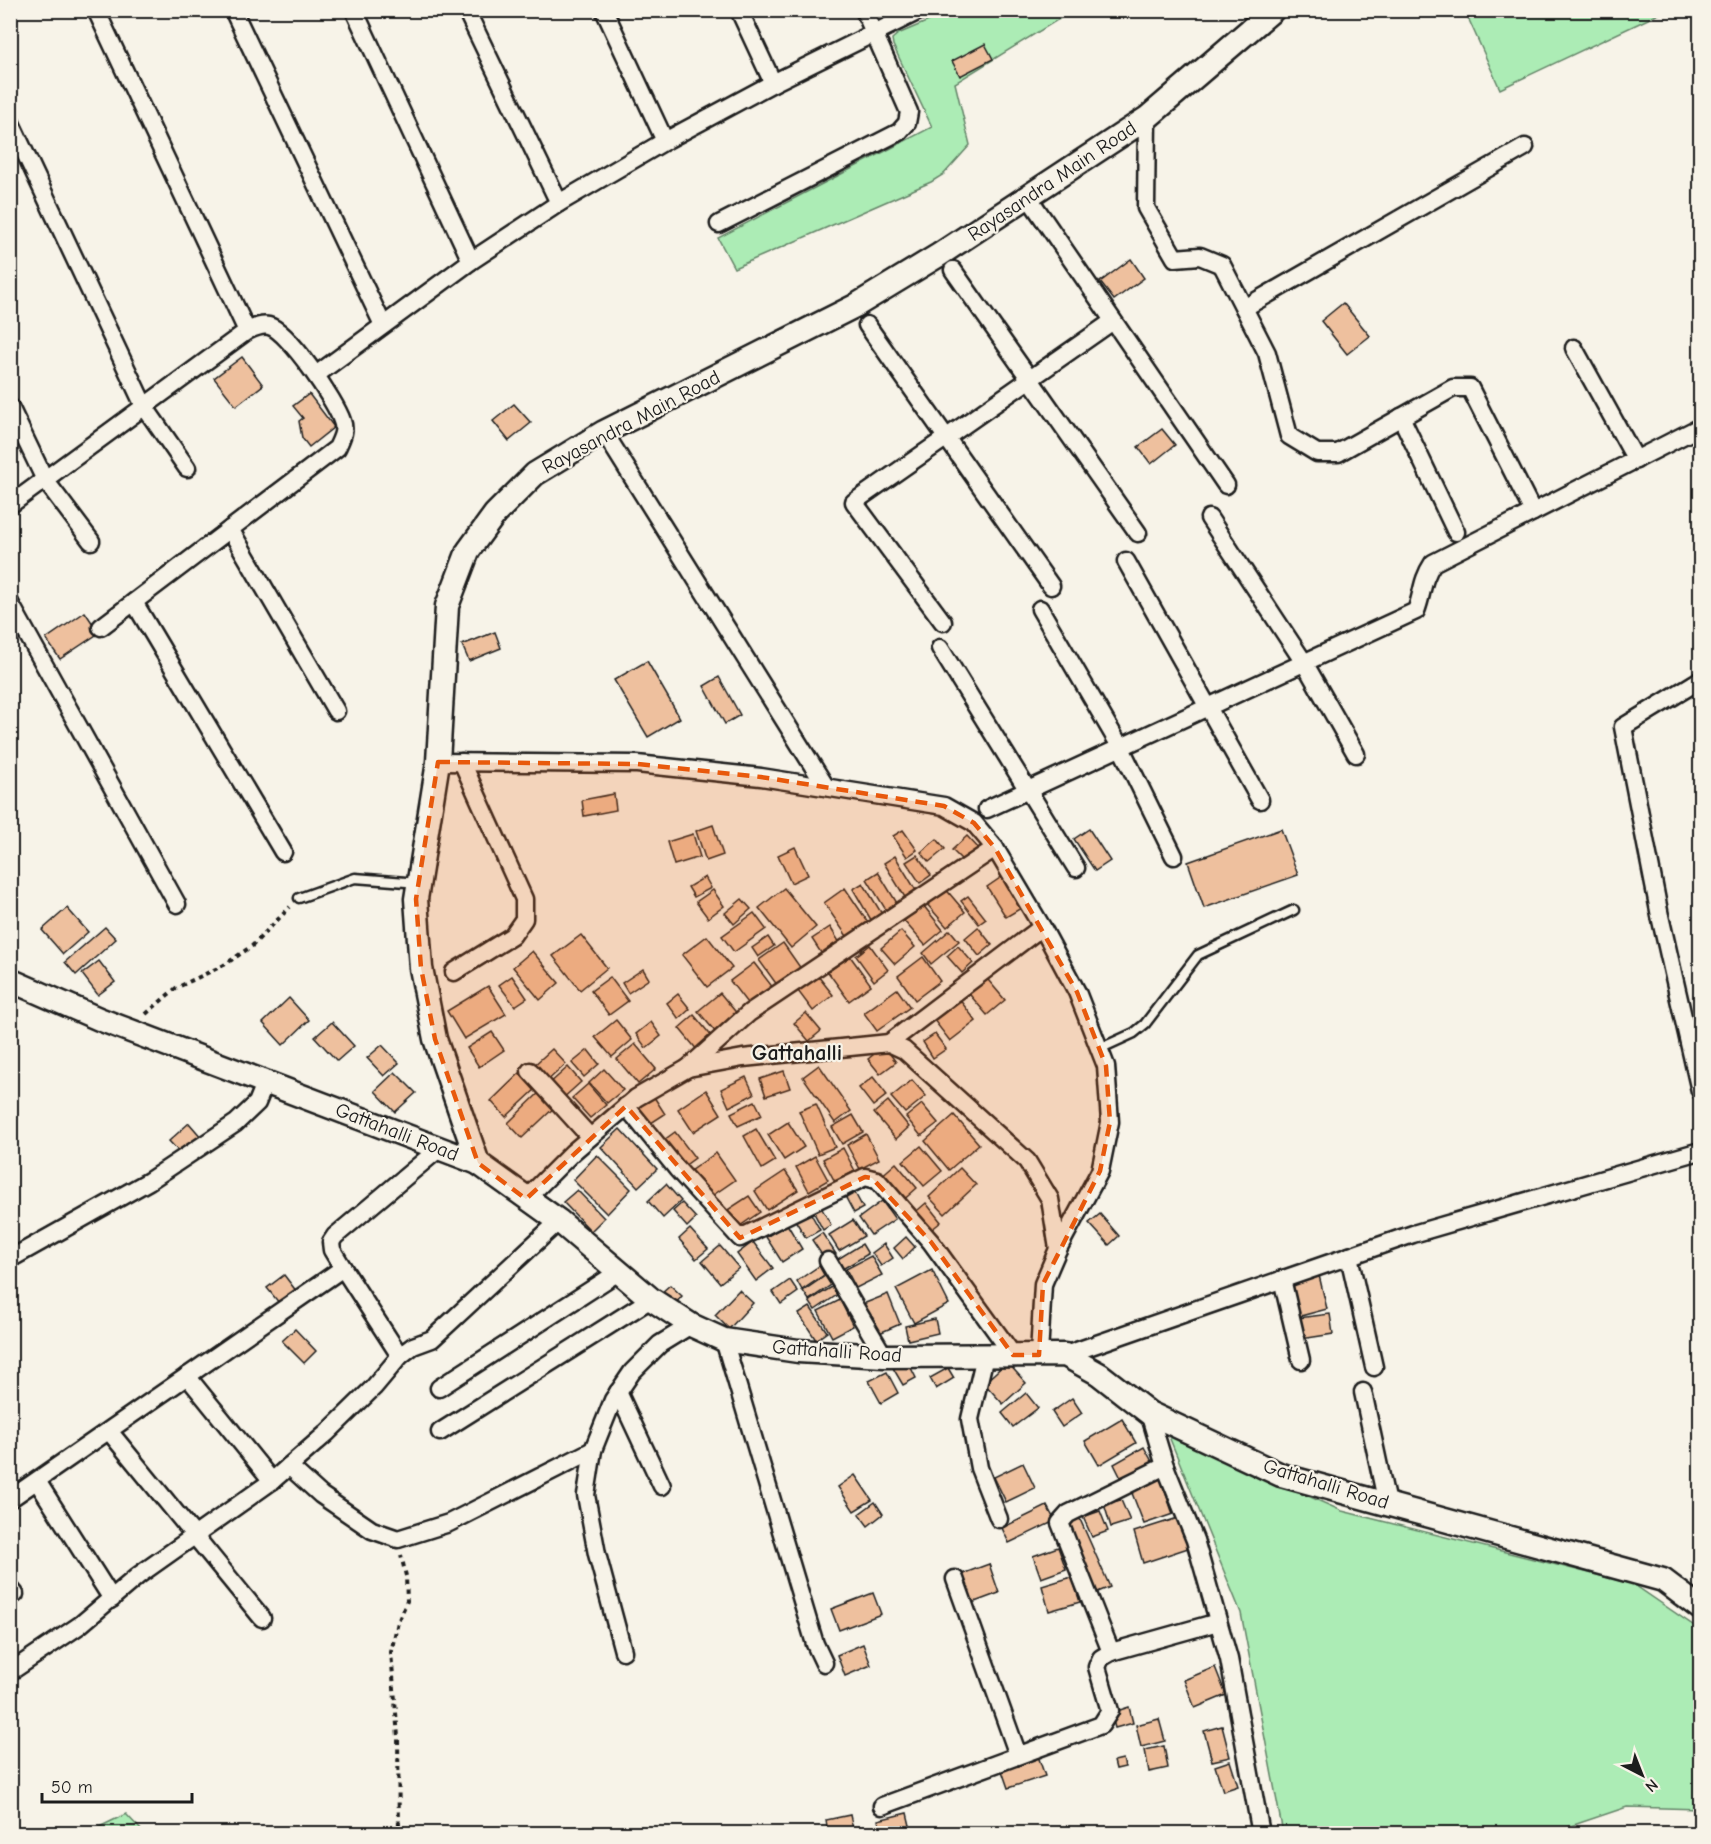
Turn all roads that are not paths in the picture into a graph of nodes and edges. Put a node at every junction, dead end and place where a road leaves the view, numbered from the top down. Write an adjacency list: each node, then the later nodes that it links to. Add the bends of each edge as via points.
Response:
1 (96, 10): 25 (street)
2 (233, 10): 23 (street)
3 (354, 10): 19 (street)
4 (466, 10): 17 (street)
5 (604, 10): 14 (street)
6 (739, 10): 11 (street)
7 (864, 10): 10 (street)
8 (921, 10): 10 (street)
9 (1273, 10): 12 (main road, Rayasandra Main Road)
10 (874, 34): 11 (street); 18 (street, via 909,112 907,123 899,132)
11 (773, 83): 14 (street)
12 (1147, 118): 16 (main road, Rayasandra Main Road); 21 (street, via 1146,208 1175,258 1200,256 1222,265)
13 (10, 121): 30 (street)
14 (665, 141): 17 (street)
15 (1525, 147): 21 (street)
16 (1029, 198): 22 (street); 33 (main road, Rayasandra Main Road, via 855,306)
17 (559, 204): 19 (street)
18 (719, 224)
19 (471, 261): 23 (street)
20 (953, 270): 28 (street)
21 (1244, 308): 31 (street, via 1267,353 1289,436 1317,453 1338,453)
22 (1113, 321): 28 (street); 38 (street)
23 (383, 325): 27 (street)
24 (867, 325): 34 (street)
25 (247, 331): 27 (street, via 271,326 285,336); 30 (street)
26 (1574, 348): 35 (street)
27 (316, 375): 42 (street, via 343,422 337,448)
28 (1029, 380): 34 (street); 44 (street)
29 (10, 406): 37 (street)
30 (144, 406): 36 (street); 37 (street)
31 (1401, 417): 40 (street, via 1453,388 1470,388); 43 (street)
32 (1701, 427): 35 (street)
33 (604, 432): 60 (main road, Rayasandra Main Road, via 535,474 495,514 468,551 447,606); 62 (street)
34 (946, 437): 47 (street); 51 (street, via 854,502)
35 (1636, 460): 40 (street)
36 (187, 468)
37 (45, 480): 39 (street); 45 (street)
38 (1226, 485)
39 (10, 505)
40 (1533, 512): 54 (street, via 1433,563 1423,579 1416,611)
41 (1209, 518): 54 (street)
42 (230, 529): 48 (street); 57 (street)
43 (1456, 532)
44 (1138, 533)
45 (91, 541)
46 (1126, 561): 56 (street)
47 (1051, 586)
48 (134, 602): 52 (street); 67 (street)
49 (10, 603): 72 (street)
50 (1040, 609): 58 (street)
51 (943, 622)
52 (101, 627)
53 (940, 648): 63 (street)
54 (1305, 664): 56 (street); 59 (street)
55 (1701, 680): 82 (street, via 1623,727 1660,916)
56 (1209, 708): 58 (street); 64 (street)
57 (336, 711)
58 (1121, 748): 63 (street); 68 (street)
59 (1356, 754)
60 (438, 762): 61 (street); 70 (main road, Rayasandra Main Road)
61 (462, 762): 62 (street, via 638,764); 75 (street, via 524,899 524,919 512,936)
62 (826, 787): 66 (street, via 944,806 974,823)
63 (1027, 791): 65 (street); 69 (street)
64 (1260, 800)
65 (987, 809)
66 (995, 848): 74 (street); 79 (street, via 749,1013)
67 (283, 852)
68 (1174, 855)
69 (1076, 868)
70 (419, 883): 71 (lane, via 355,878); 87 (main road, Rayasandra Main Road, via 416,899 421,968 435,1039)
71 (299, 898)
72 (177, 904)
73 (1294, 910): 78 (lane, via 1198,955 1145,1024)
74 (1041, 927): 77 (street); 78 (street, via 1077,992)
75 (454, 972)
76 (10, 980): 81 (main road, Gattahalli Road, via 128,1030)
77 (889, 1043): 79 (street, via 743,1058); 90 (street, via 904,1050 1027,1161 1050,1199)
78 (1100, 1049): 90 (street, via 1106,1066 1110,1122 1100,1171)
79 (688, 1068): 83 (street)
80 (530, 1071): 84 (street)
81 (266, 1081): 85 (main road, Gattahalli Road); 92 (street, via 257,1103 236,1123 149,1180)
82 (1701, 1091)
83 (626, 1106): 84 (street); 104 (street, via 740,1238 865,1177 877,1180 932,1242)
84 (590, 1137): 88 (street)
85 (441, 1147): 87 (main road, Gattahalli Road); 94 (street, via 335,1236 332,1250)
86 (1701, 1151): 91 (street)
87 (478, 1163): 88 (main road, Gattahalli Road)
88 (526, 1198): 89 (main road, Gattahalli Road)
89 (559, 1221): 95 (main road, Gattahalli Road); 101 (street, via 432,1339)
90 (1058, 1249): 100 (street, via 1043,1284)
91 (1349, 1256): 96 (street); 107 (street)
92 (10, 1259)
93 (828, 1261): 102 (street)
94 (343, 1268): 101 (street); 108 (street)
95 (620, 1271): 97 (main road, Gattahalli Road); 109 (street)
96 (1282, 1280): 105 (street); 106 (street)
97 (651, 1299): 98 (main road, Gattahalli Road); 114 (street)
98 (691, 1325): 99 (main road, Gattahalli Road); 110 (street, via 660,1344)
99 (724, 1340): 102 (main road, Gattahalli Road, via 798,1351); 132 (street)
100 (1040, 1355): 104 (main road, Gattahalli Road); 105 (main road, Gattahalli Road)
101 (400, 1356): 116 (street, via 374,1387)
102 (884, 1356): 103 (main road, Gattahalli Road)
103 (985, 1356): 104 (main road, Gattahalli Road); 123 (street, via 970,1419 979,1468)
104 (1013, 1356)
105 (1065, 1356): 112 (main road, Gattahalli Road, via 1099,1374)
106 (1301, 1360)
107 (1374, 1367)
108 (187, 1377): 113 (street); 119 (street)
109 (439, 1388)
110 (618, 1392): 115 (street); 120 (street)
111 (1363, 1392): 122 (street)
112 (1149, 1413): 117 (street); 122 (main road, Gattahalli Road, via 1281,1475)
113 (109, 1431): 118 (street); 124 (street)
114 (440, 1432)
115 (593, 1450): 116 (street, via 449,1522 398,1539 372,1530 321,1495); 130 (street, via 586,1495 605,1587)
116 (289, 1466): 119 (street)
117 (1165, 1466): 129 (street, via 1195,1540); 131 (street, via 1068,1514 1060,1523)
118 (37, 1481): 121 (street); 126 (street)
119 (272, 1481): 124 (street)
120 (662, 1486)
121 (10, 1499)
122 (1387, 1504): 127 (main road, Gattahalli Road, via 1664,1580)
123 (999, 1519)
124 (194, 1537): 126 (street); 128 (street)
125 (955, 1579): 134 (street)
126 (112, 1599): 133 (street)
127 (1701, 1608)
128 (262, 1618)
129 (1218, 1622): 131 (street); 136 (street, via 1229,1659)
130 (624, 1651)
131 (1111, 1652): 134 (street, via 1101,1658 1097,1667 1110,1711 1101,1725)
132 (824, 1664)
133 (10, 1672)
134 (1018, 1755): 135 (street)
135 (882, 1806)
136 (1261, 1833)

